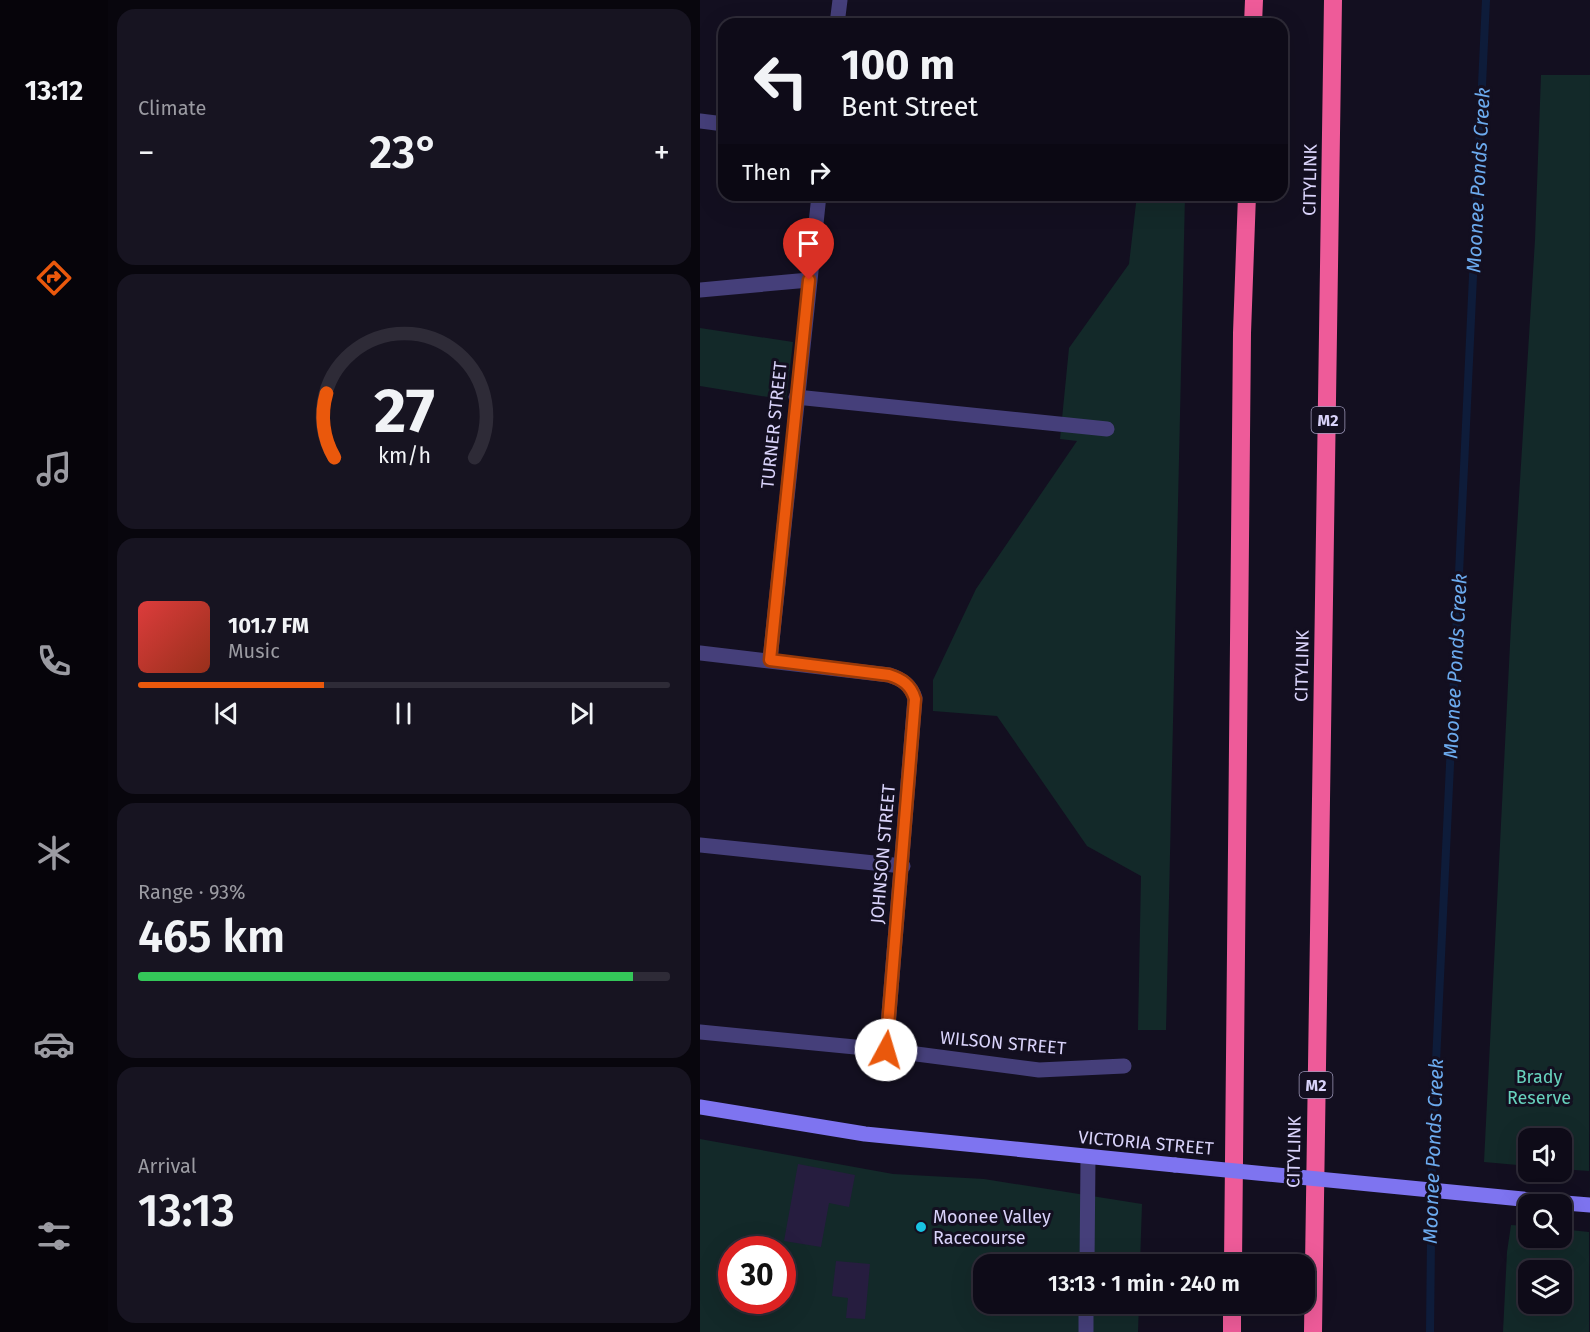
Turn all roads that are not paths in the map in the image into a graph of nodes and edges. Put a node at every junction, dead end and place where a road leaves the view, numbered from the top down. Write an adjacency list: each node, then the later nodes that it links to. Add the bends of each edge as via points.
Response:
1 (840, 0): 4 (street)
2 (1254, 0): 5 (highway)
3 (1333, 0): 30 (highway, CITYLINK / M2)
4 (838, 18)
5 (1253, 18)
6 (700, 121): 7 (street)
7 (718, 123)
8 (818, 201): 10 (street, TURNER STREET)
9 (1247, 201): 25 (highway, via 1242,333)
10 (809, 280): 11 (street); 12 (street, TURNER STREET)
11 (700, 290)
12 (796, 397): 13 (street); 15 (street, TURNER STREET)
13 (1107, 429)
14 (700, 653): 15 (street)
15 (770, 660): 17 (street, JOHNSON STREET, via 889,675 907,684 915,699)
16 (700, 845): 17 (street)
17 (902, 866): 19 (street, JOHNSON STREET)
18 (700, 1032): 19 (street, WILSON STREET)
19 (886, 1050): 20 (street, WILSON STREET, via 1039,1070)
20 (1124, 1066)
21 (700, 1107): 22 (street, VICTORIA STREET, via 865,1134)
22 (1088, 1158): 23 (street, VICTORIA STREET, bridge); 24 (street)
23 (1590, 1205)
24 (1087, 1254)
25 (1233, 1254)
26 (1086, 1314): 28 (street)
27 (1232, 1314): 29 (highway)
28 (1086, 1332)
29 (1232, 1332)
30 (1313, 1332)

